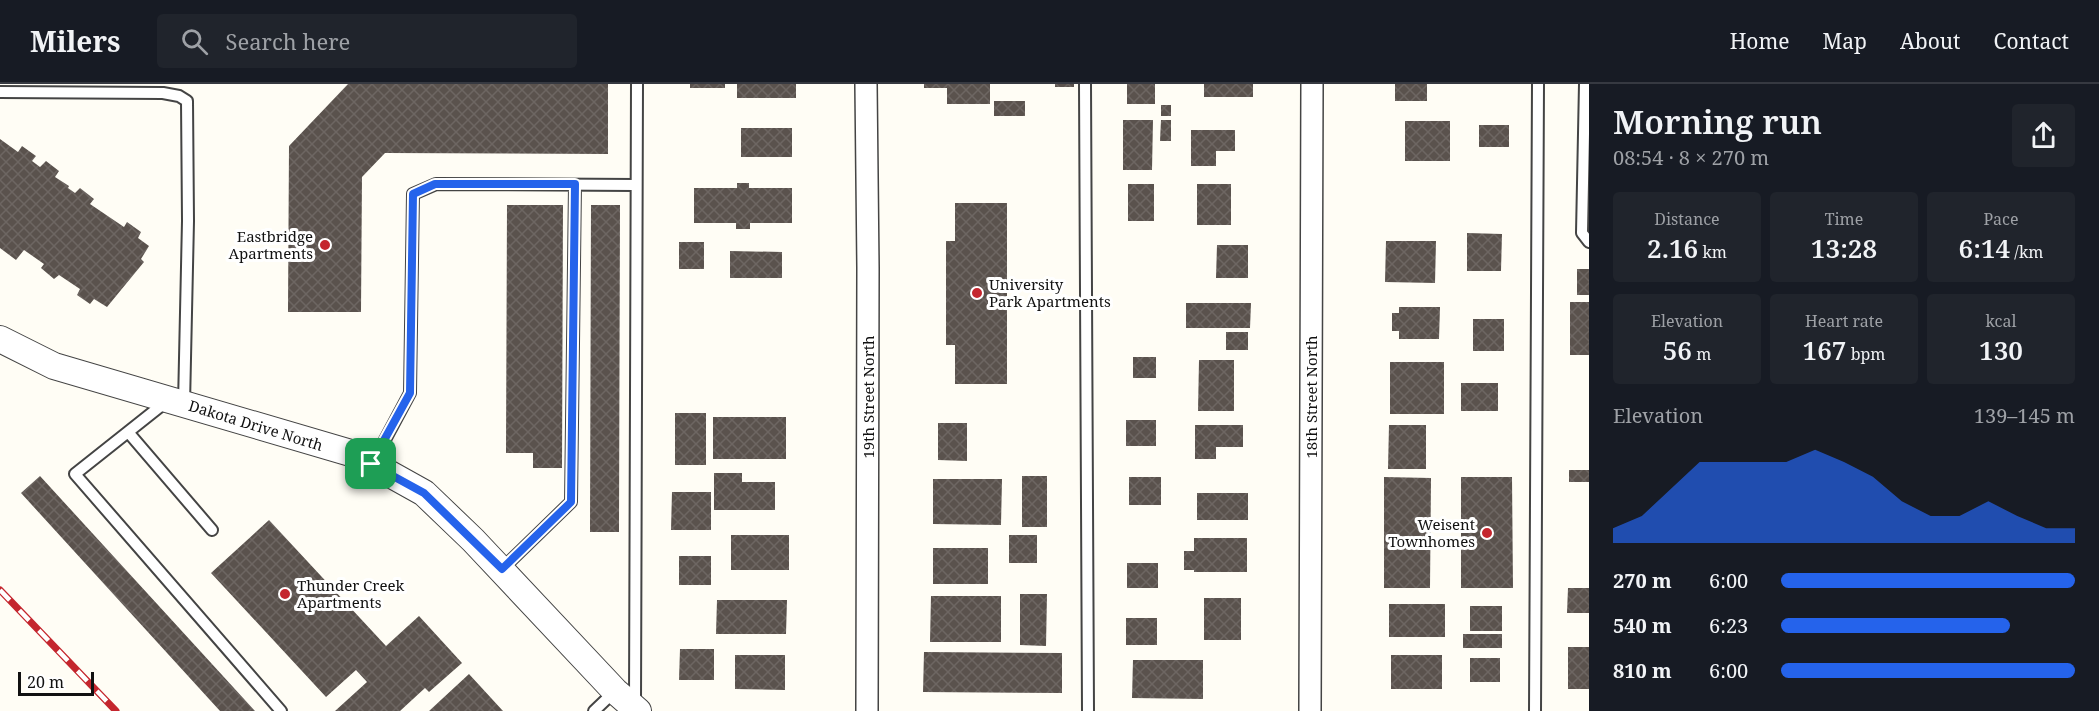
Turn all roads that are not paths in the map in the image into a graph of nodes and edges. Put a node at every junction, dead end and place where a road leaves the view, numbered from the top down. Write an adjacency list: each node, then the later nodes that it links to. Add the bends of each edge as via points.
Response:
1 (637, 84): 9 (lane)
2 (866, 84): 21 (street, 19th Street North)
3 (1086, 84): 22 (lane)
4 (1312, 84): 23 (street, 18th Street North)
5 (1538, 84): 24 (lane)
6 (1585, 84): 10 (lane, via 1582,233)
7 (0, 92): 12 (lane, via 163,93 187,101 188,221)
8 (575, 184): 9 (lane); 14 (lane, via 435,184 413,194 410,393); 16 (lane, via 571,502)
9 (636, 184): 18 (lane)
10 (1589, 242)
11 (0, 339): 12 (street, Dakota Drive North, via 54,366)
12 (177, 402): 13 (lane); 14 (street, Dakota Drive North, via 354,454)
13 (128, 432): 15 (lane); 19 (lane, via 75,474)
14 (371, 464): 16 (street, Dakota Drive North, via 424,493)
15 (212, 530)
16 (502, 569): 17 (street, Dakota Drive North)
17 (615, 691): 18 (street, Dakota Drive North); 20 (lane)
18 (636, 710)
19 (281, 711)
20 (594, 711)
21 (867, 711)
22 (1088, 711)
23 (1310, 711)
24 (1534, 711)

